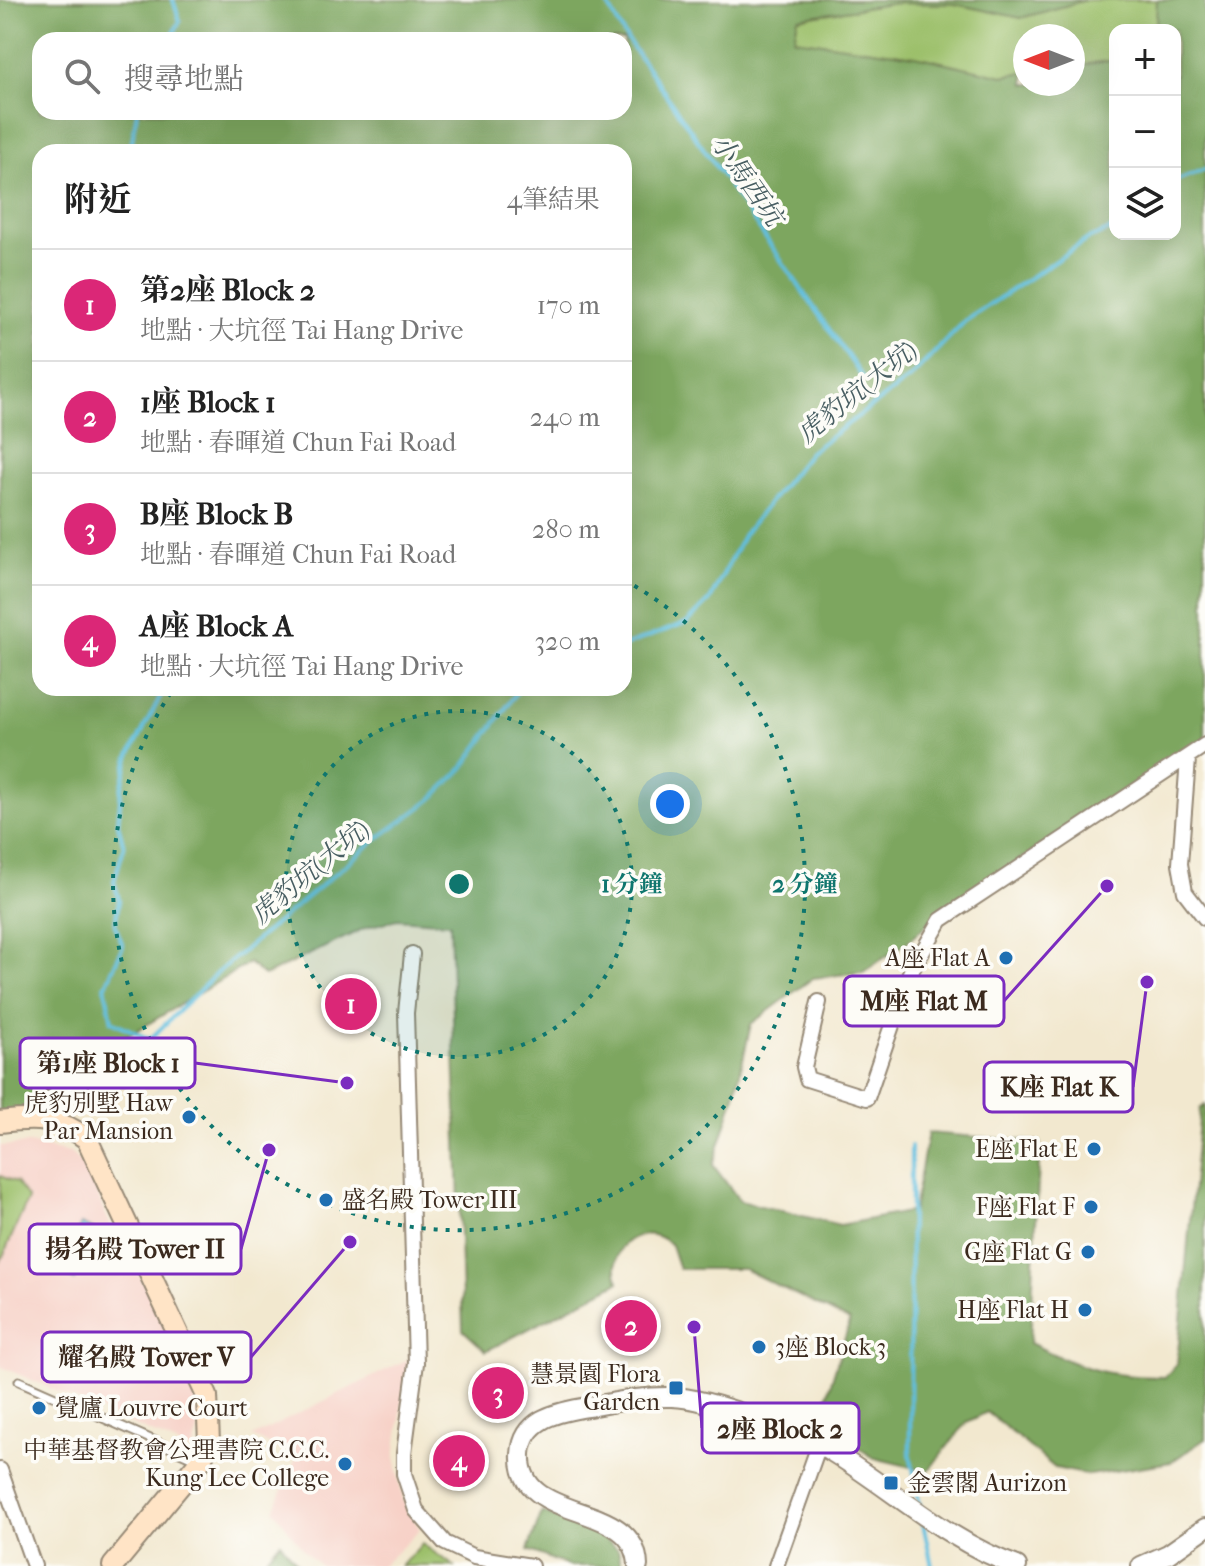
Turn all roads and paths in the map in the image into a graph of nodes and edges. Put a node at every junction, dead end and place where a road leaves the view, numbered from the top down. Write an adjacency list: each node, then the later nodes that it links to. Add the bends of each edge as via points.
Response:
1 (1205, 745): 2 (street)
2 (1188, 759): 3 (street, via 1180,864 1185,892); 5 (street, via 941,920 910,973 867,1098 807,1079 804,1067)
3 (1205, 918)
4 (412, 954): 16 (street, via 406,1013 416,1363 404,1474 416,1510 445,1543 474,1557)
5 (819, 1002)
6 (92, 1081): 7 (lane, via 55,1091 38,1103)
7 (40, 1118): 8 (main road); 11 (main road, via 79,1133 98,1156 207,1396 209,1442)
8 (0, 1122)
9 (19, 1381): 11 (lane)
10 (819, 1445): 17 (street, via 709,1404 675,1397 565,1411 539,1421 522,1449 531,1486 549,1500 620,1530 634,1548); 18 (street); 19 (street, via 977,1549)
11 (200, 1461): 15 (main road)
12 (0, 1470): 14 (street)
13 (1205, 1528): 20 (street)
14 (34, 1566)
15 (113, 1566)
16 (531, 1566)
17 (638, 1566)
18 (776, 1566)
19 (1017, 1566)
20 (1141, 1566)

